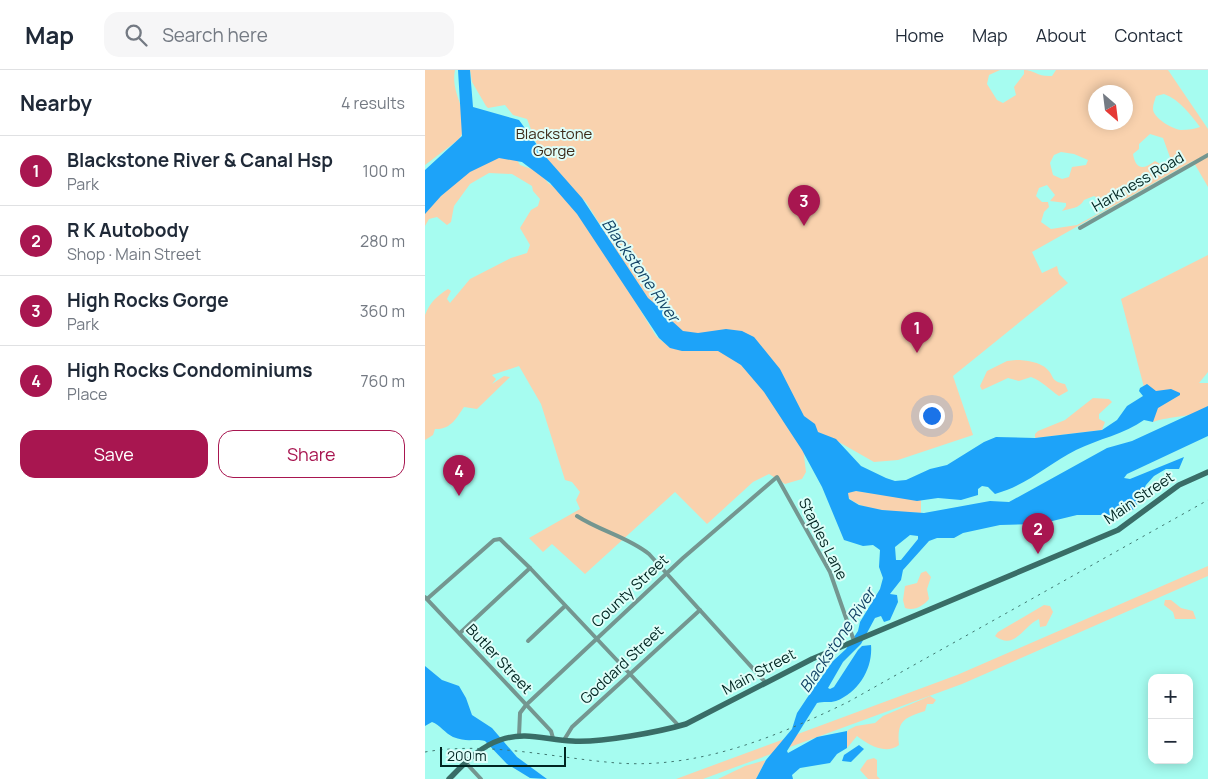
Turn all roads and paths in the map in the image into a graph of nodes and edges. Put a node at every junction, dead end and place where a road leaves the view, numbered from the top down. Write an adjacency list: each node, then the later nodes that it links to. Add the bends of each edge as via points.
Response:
1 (1208, 155): 2 (street, Harkness Road)
2 (1080, 228)
3 (1208, 472): 13 (main road, Main Street, via 1179,485 1117,530)
4 (777, 477): 7 (street, County Street); 13 (street, Staples Lane, via 830,572)
5 (577, 516): 7 (street, via 602,531 635,543)
6 (530, 568): 8 (street, via 500,539 494,540); 9 (street); 11 (street)
7 (667, 573): 10 (street); 12 (street, County Street)
8 (426, 598): 11 (street, Butler Street)
9 (565, 606): 12 (street); 14 (street)
10 (700, 610): 15 (street, Goddard Street); 16 (street)
11 (460, 633): 17 (street, Butler Street)
12 (595, 639): 15 (street); 17 (street, County Street)
13 (853, 639): 16 (main road, Main Street)
14 (528, 641)
15 (629, 674): 18 (street); 21 (street, Goddard Street, via 572,727)
16 (765, 683): 18 (main road, Main Street)
17 (527, 704): 19 (street, County Street, via 520,713); 20 (street, Butler Street, via 551,731)
18 (679, 726): 21 (main road, Main Street, via 602,739)
19 (517, 736): 20 (main road, Main Street); 22 (main road, Main Street, via 499,740)
20 (553, 738): 21 (main road, Main Street)
21 (565, 740)
22 (466, 763): 23 (main road, Main Street); 24 (street)
23 (449, 779)
24 (481, 779)

